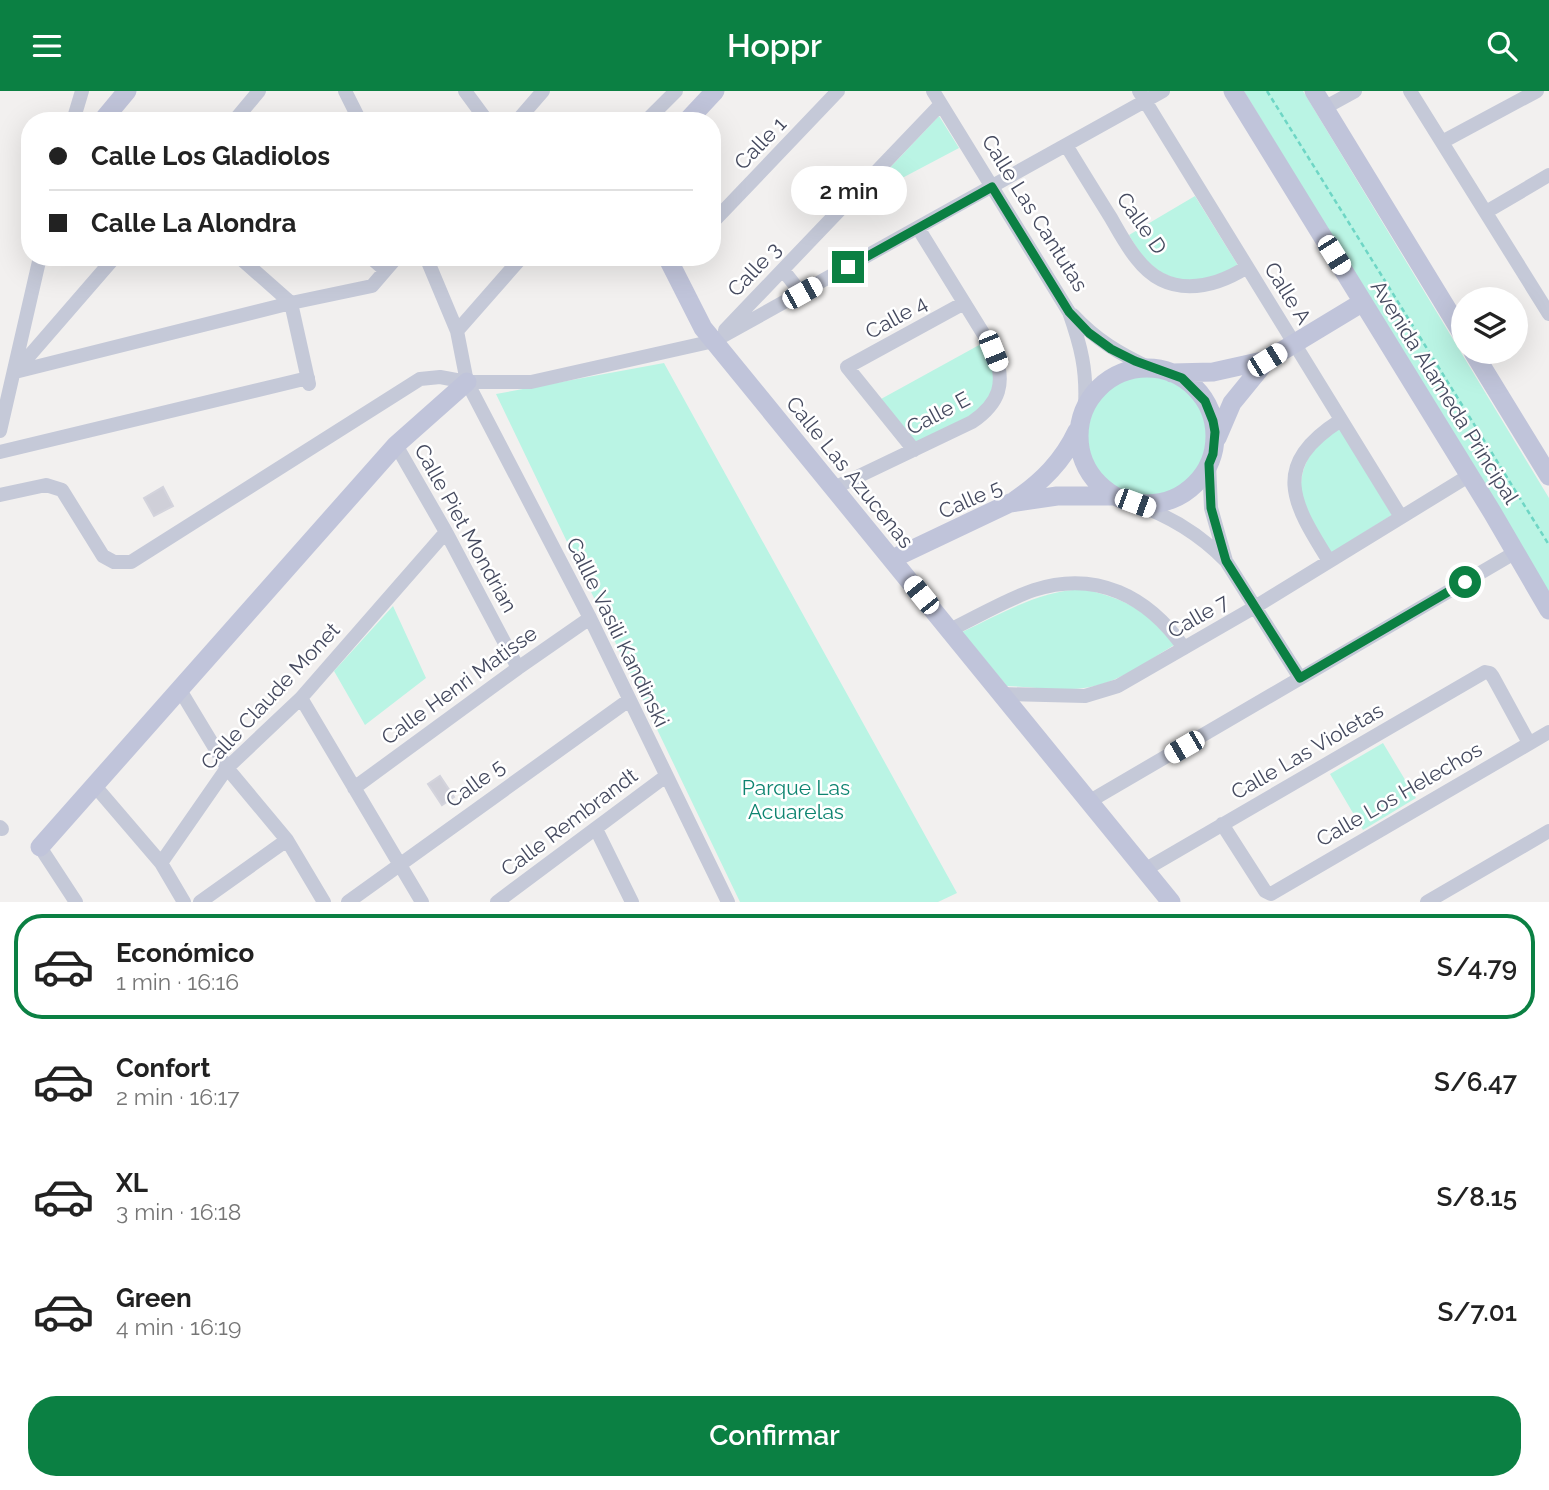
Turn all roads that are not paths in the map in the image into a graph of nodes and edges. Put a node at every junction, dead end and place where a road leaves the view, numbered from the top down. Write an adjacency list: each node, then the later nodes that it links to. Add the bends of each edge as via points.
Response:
1 (82, 91): 19 (street)
2 (127, 91): 20 (street)
3 (259, 91): 21 (street)
4 (345, 91): 22 (street)
5 (464, 91): 23 (street)
6 (543, 91): 24 (street)
7 (676, 91): 25 (street)
8 (715, 91): 26 (street)
9 (838, 91): 32 (street, Calle 1)
10 (1163, 91): 16 (street)
11 (1233, 91): 46 (street, Avenida Alameda Principal)
12 (1314, 91): 18 (street)
13 (1355, 91): 18 (street)
14 (1410, 91): 27 (street)
15 (1537, 91): 27 (street)
16 (1142, 96): 28 (street); 42 (street, Calle A)
17 (937, 97): 30 (street, Calle Las Cantutas); 44 (street, Calle 3)
18 (1324, 108): 51 (street)
19 (76, 112)
20 (110, 112)
21 (242, 112)
22 (356, 112)
23 (480, 112)
24 (525, 112)
25 (655, 112)
26 (695, 112)
27 (1442, 142): 31 (street)
28 (1066, 145): 30 (street); 42 (street, Calle D, via 1136,260 1154,275 1176,285 1200,287 1224,281)
29 (1549, 175): 31 (street)
30 (992, 187): 33 (street); 49 (street, Calle Las Cantutas)
31 (1486, 212): 50 (street)
32 (721, 214)
33 (918, 228): 45 (street); 48 (street, Calle E)
34 (38, 266): 58 (street)
35 (107, 266): 58 (street)
36 (249, 266): 47 (street)
37 (380, 266): 43 (street)
38 (389, 266): 43 (street)
39 (430, 266): 52 (street, Callle Vasili Kandinski)
40 (514, 266): 52 (street)
41 (676, 266): 53 (street, Calle Las Azucenas, via 703,328)
42 (1247, 267): 54 (street, Calle A)
43 (385, 270): 47 (street, via 372,286)
44 (783, 270): 45 (street); 53 (street, Calle 3)
45 (802, 293): 53 (street)
46 (1363, 302): 54 (street); 70 (street, Avenida Alameda Principal)
47 (291, 303): 58 (street); 68 (street, via 308,381)
48 (964, 303): 67 (street, Calle E, via 1000,366 996,399 972,422); 67 (street, Calle 4, via 847,367)
49 (1069, 312): 57 (street, via 1111,349); 61 (street, Calle Las Cantutas, via 1086,371)
50 (1549, 314)
51 (1451, 315)
52 (457, 331): 60 (street, Callle Vasili Kandinski)
53 (714, 341): 60 (street, via 531,382); 72 (street, Calle Las Azucenas)
54 (1294, 344): 55 (street); 62 (street, Calle A)
55 (1267, 360): 59 (street, via 1213,372); 65 (street, via 1232,403)
56 (1480, 364): 71 (street, Avenida Alameda Principal)
57 (1150, 368): 59 (street); 61 (street, via 1117,374 1098,387)
58 (15, 372): 64 (street)
59 (1172, 373): 65 (street, via 1191,384 1205,401)
60 (467, 382): 66 (street); 73 (street, via 420,379 131,562 114,562 103,556 62,490 46,485); 85 (street, Callle Vasili Kandinski)
61 (1085, 406): 63 (street)
62 (1341, 420): 77 (street, Calle A); 82 (street, via 1304,452 1294,485 1302,519)
63 (1079, 428): 74 (street, via 1079,451 1088,472); 75 (street, via 1048,475)
64 (0, 431)
65 (1215, 443): 69 (street)
66 (397, 445): 78 (street, Calle Piet Mondrian); 90 (street)
67 (914, 450): 72 (street, Calle E)
68 (0, 452)
69 (1209, 464): 76 (street, via 1197,483 1179,496 1158,504); 81 (street, via 1211,508)
70 (1470, 475): 77 (street, Calle 7); 79 (street, Avenida Alameda Principal)
71 (1549, 476)
72 (834, 488): 80 (street, Calle Las Azucenas)
73 (0, 495)
74 (1113, 496): 75 (street, Calle 5, via 1057,496); 76 (street)
75 (1010, 503): 80 (street, Calle 5)
76 (1135, 503): 81 (street, via 1186,527)
77 (1401, 517): 82 (street, Calle 7)
78 (446, 531): 88 (street, Calle Piet Mondrian); 92 (street, Calle Claude Monet)
79 (1516, 552): 84 (street, Avenida Alameda Principal); 89 (street)
80 (892, 559): 86 (street, Calle Las Azucenas)
81 (1226, 561): 83 (street)
82 (1329, 561): 83 (street, Calle 7)
83 (1255, 607): 87 (street, Calle 7); 89 (street)
84 (1549, 610)
85 (590, 618): 88 (street, Calle Henri Matisse); 93 (street, Callle Vasili Kandinski)
86 (950, 631): 87 (street, via 1031,591 1090,584 1119,592 1146,607); 91 (street, Calle Las Azucenas)
87 (1184, 648): 91 (street, Calle 7, via 1102,692 1067,697)
88 (518, 668): 99 (street, Calle Henri Matisse)
89 (1300, 678): 100 (street)
90 (180, 690): 96 (street); 98 (street)
91 (1002, 694): 100 (street, Calle Las Azucenas)
92 (301, 698): 96 (street, Calle Claude Monet); 99 (street)
93 (629, 700): 97 (street, Callle Vasili Kandinski); 107 (street, Calle 5)
94 (1549, 732): 95 (street, Calle Los Helechos)
95 (1529, 743): 101 (street, Calle Los Helechos, via 1271,894); 101 (street, Calle Las Violetas, via 1490,673 1485,672)
96 (227, 768): 104 (street); 106 (street, Calle Claude Monet)
97 (666, 776): 102 (street, Calle Rembrandt); 117 (street, Callle Vasili Kandinski)
98 (95, 786): 105 (street); 106 (street)
99 (354, 787): 107 (street)
100 (1090, 801): 108 (street, Calle Las Azucenas)
101 (1223, 824): 108 (street, Calle Las Violetas)
102 (596, 829): 115 (street, Calle Rembrandt); 116 (street)
103 (1549, 831): 119 (street)
104 (286, 840): 111 (street); 112 (street)
105 (40, 848): 109 (street)
106 (161, 863): 110 (street)
107 (400, 865): 113 (street, Calle 5); 114 (street)
108 (1146, 869): 118 (street, Calle Las Azucenas)
109 (76, 902)
110 (184, 902)
111 (200, 902)
112 (324, 902)
113 (348, 902)
114 (422, 902)
115 (497, 902)
116 (632, 902)
117 (728, 902)
118 (1171, 902)
119 (1427, 902)

